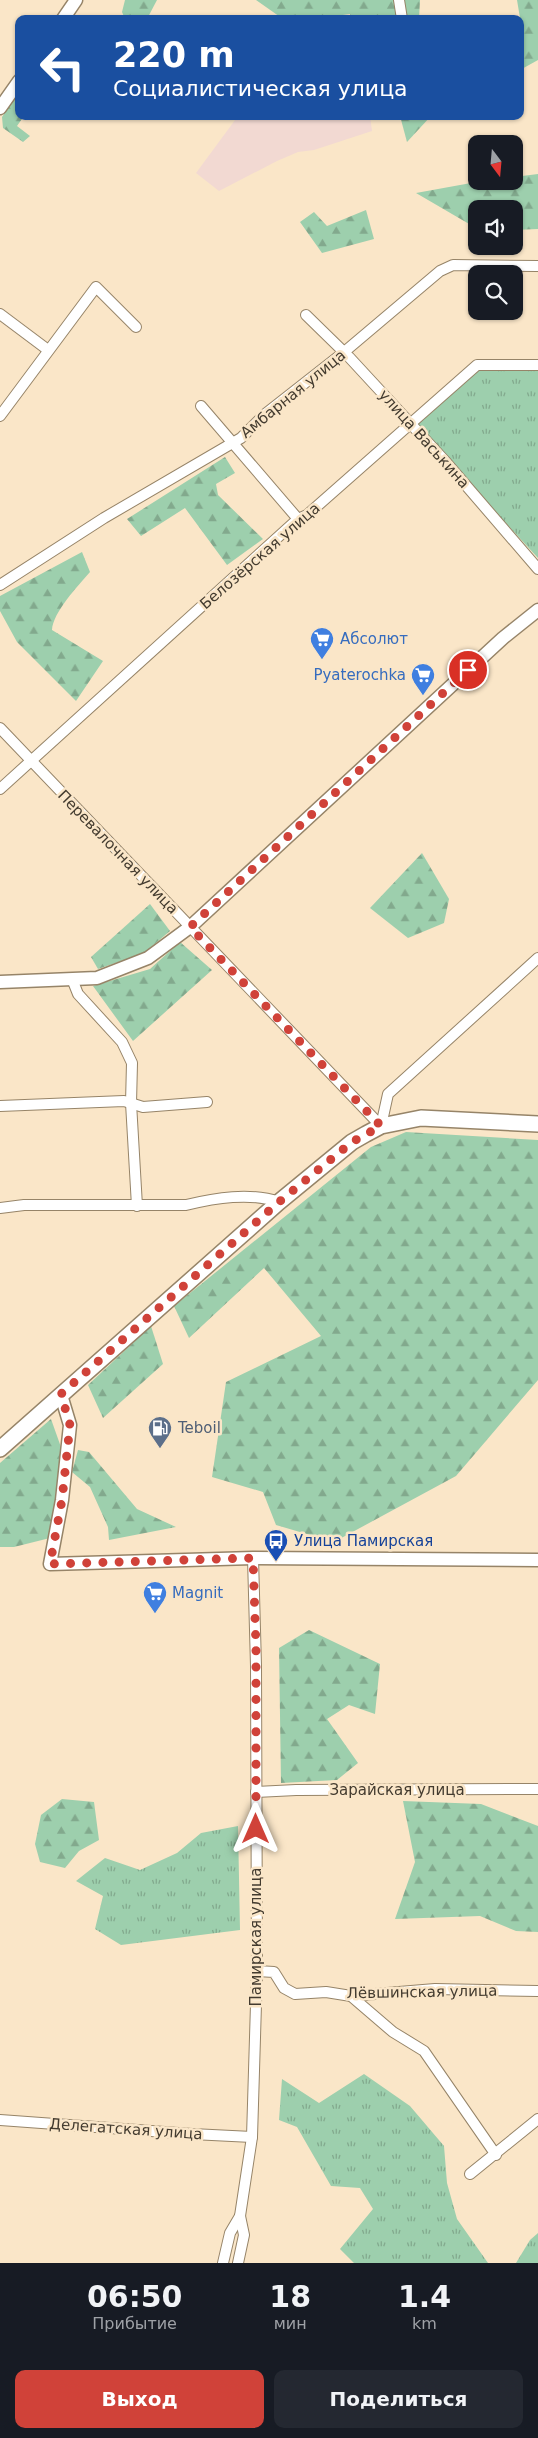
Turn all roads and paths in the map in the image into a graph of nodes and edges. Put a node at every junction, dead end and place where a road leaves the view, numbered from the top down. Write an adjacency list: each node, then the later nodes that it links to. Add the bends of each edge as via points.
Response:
1 (76, 0): 3 (street)
2 (399, 0): 4 (street)
3 (65, 15)
4 (401, 15)
5 (15, 87): 6 (street)
6 (0, 108)
7 (538, 266): 12 (street, Амбарная улица, via 453,265 440,271)
8 (0, 314): 11 (street)
9 (306, 315): 12 (street, улица Васькина)
10 (136, 327): 11 (street, via 96,287)
11 (48, 350): 15 (street)
12 (343, 353): 16 (street, улица Васькина); 17 (street, Амбарная улица, via 264,415 241,438)
13 (538, 365): 16 (street, Белозёрская улица, via 477,365)
14 (201, 406): 17 (street)
15 (0, 416)
16 (410, 424): 18 (street, Белозёрская улица, via 307,515); 19 (street, улица Васькина)
17 (232, 442): 18 (street); 20 (street, Амбарная улица)
18 (298, 518): 23 (street, Белозёрская улица)
19 (538, 569)
20 (0, 585)
21 (538, 610): 25 (street, via 503,638)
22 (0, 728): 23 (street, Перевалочная улица)
23 (32, 762): 24 (street, Белозёрская улица); 25 (street, Перевалочная улица)
24 (0, 789)
25 (190, 927): 27 (street, via 148,958 97,978); 33 (street, Перевалочная улица)
26 (538, 958): 33 (street, via 388,1094)
27 (72, 979): 28 (street); 29 (street, via 78,994 122,1042 132,1063)
28 (0, 982)
29 (131, 1102): 30 (street, via 143,1107); 31 (street); 35 (street)
30 (207, 1102)
31 (0, 1106)
32 (538, 1124): 33 (main road, via 421,1118)
33 (381, 1126): 34 (main road, via 352,1142)
34 (279, 1202): 35 (street, via 264,1197); 37 (main road)
35 (137, 1206): 36 (street, via 24,1205)
36 (0, 1208)
37 (61, 1394): 38 (main road); 39 (street, via 70,1425 62,1500 50,1564)
38 (0, 1449)
39 (253, 1558): 40 (street); 42 (street, Памирская улица, via 249,1583)
40 (538, 1560)
41 (538, 1789): 42 (street, Зарайская улица)
42 (256, 1792): 43 (street, Памирская улица)
43 (257, 1971): 45 (street, Лёвшинская улица, via 274,1972 284,1988 295,1994 326,1992); 48 (street, Памирская улица)
44 (538, 1991): 45 (street, Лёвшинская улица, via 435,1989)
45 (351, 1996): 49 (street, via 393,2032 424,2051)
46 (538, 2119): 49 (street)
47 (0, 2120): 48 (street, Делегатская улица)
48 (252, 2137): 51 (street, Памирская улица)
49 (496, 2154): 50 (street)
50 (470, 2174)
51 (240, 2216): 52 (street, via 230,2233); 53 (street, via 244,2235)
52 (223, 2263)
53 (238, 2263)

